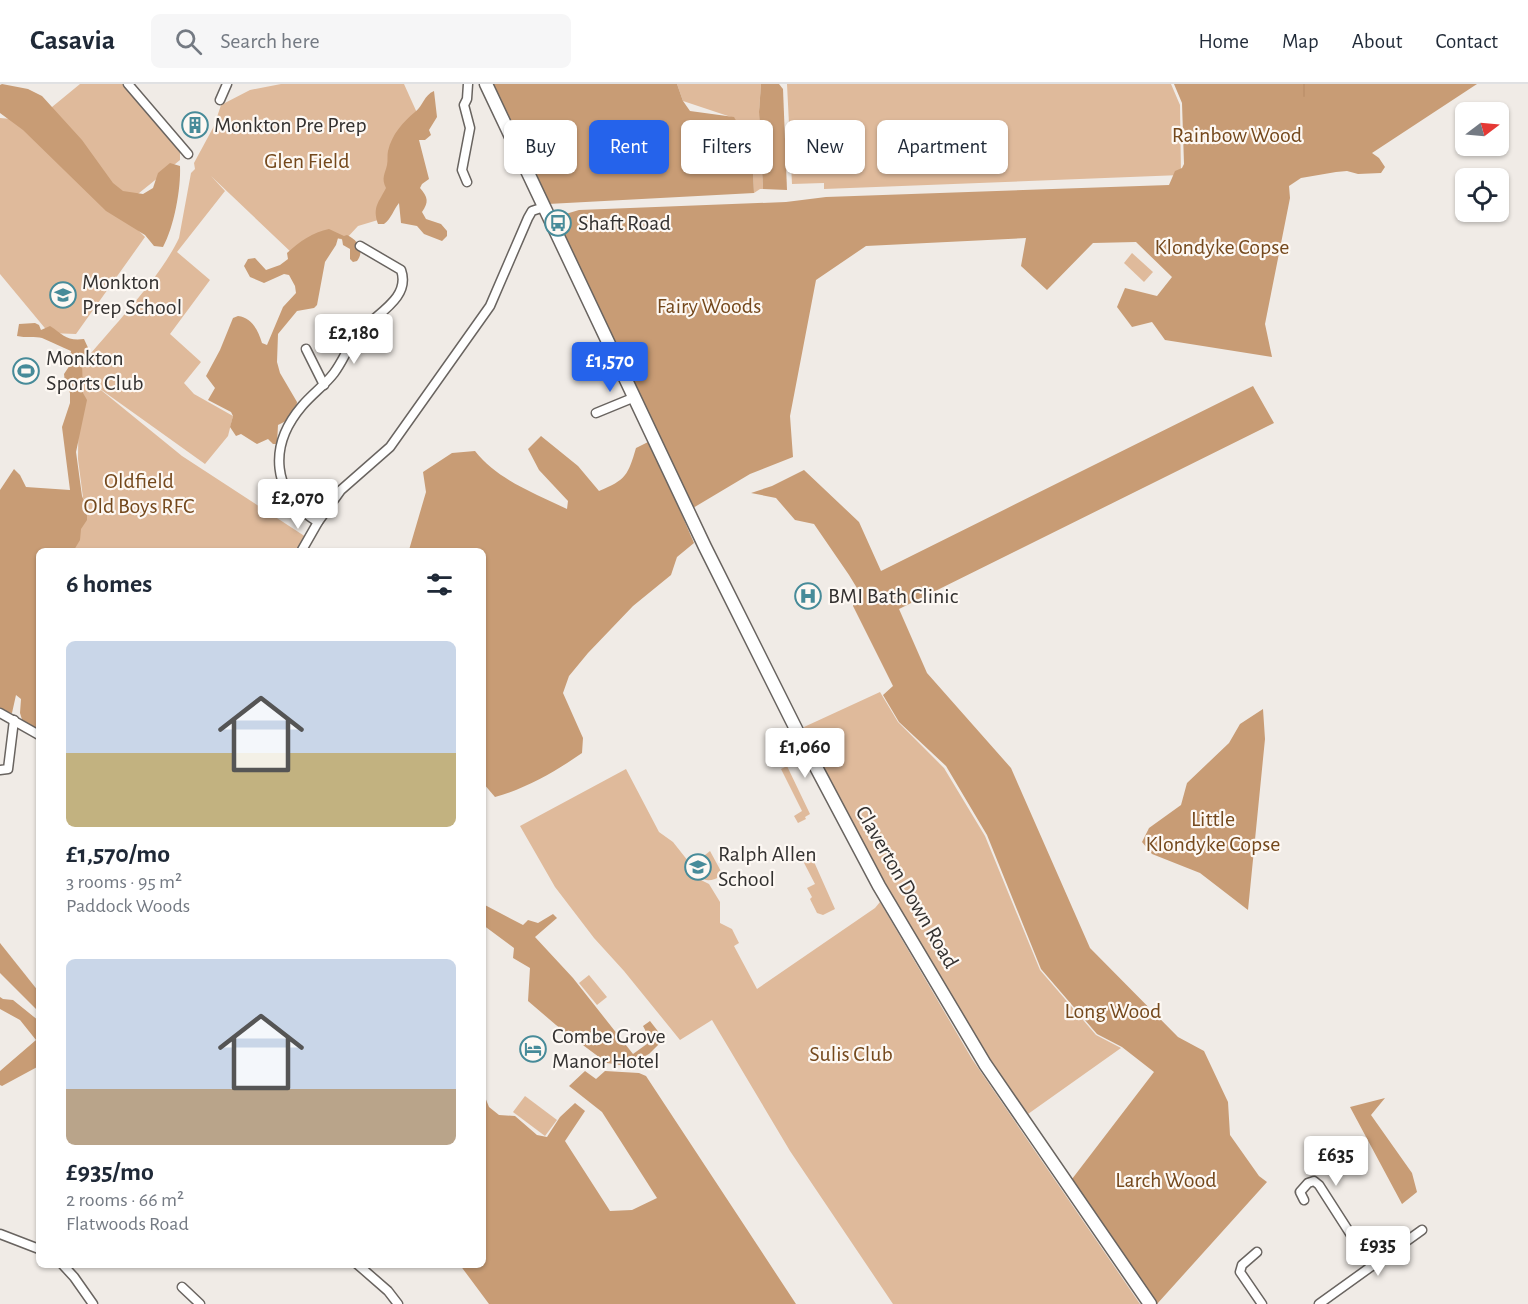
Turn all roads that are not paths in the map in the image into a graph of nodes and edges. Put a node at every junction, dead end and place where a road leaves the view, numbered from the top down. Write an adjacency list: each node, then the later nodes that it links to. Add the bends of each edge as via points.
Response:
1 (128, 84): 6 (street)
2 (226, 84): 5 (street)
3 (468, 84): 7 (street, via 465,108 470,128 462,170)
4 (486, 84): 8 (street, Claverton Down Road)
5 (220, 100)
6 (188, 154)
7 (467, 182)
8 (544, 207): 12 (street, Claverton Down Road); 14 (street, via 532,211 490,306 398,437 349,482)
9 (360, 246): 11 (street, via 401,270 403,281 395,300 359,333)
10 (306, 350): 11 (street)
11 (324, 384): 14 (street, via 289,425 278,463 293,499 303,513)
12 (635, 397): 13 (street); 32 (street, Claverton Down Road, via 729,597 879,886 985,1064)
13 (596, 413)
14 (318, 522): 15 (street)
15 (303, 548)
16 (0, 713): 17 (street)
17 (14, 720): 18 (street); 19 (street, via 8,769)
18 (36, 733)
19 (0, 770)
20 (1304, 1200): 25 (street, via 1300,1192 1314,1181)
21 (1422, 1230): 25 (street)
22 (0, 1234): 23 (street)
23 (36, 1248)
24 (1257, 1250): 33 (street, via 1242,1264 1240,1272)
25 (1371, 1266): 34 (street)
26 (66, 1268): 29 (street)
27 (362, 1268): 31 (street)
28 (182, 1287): 30 (street)
29 (93, 1304)
30 (200, 1304)
31 (398, 1304)
32 (1150, 1304)
33 (1262, 1304)
34 (1319, 1304)

